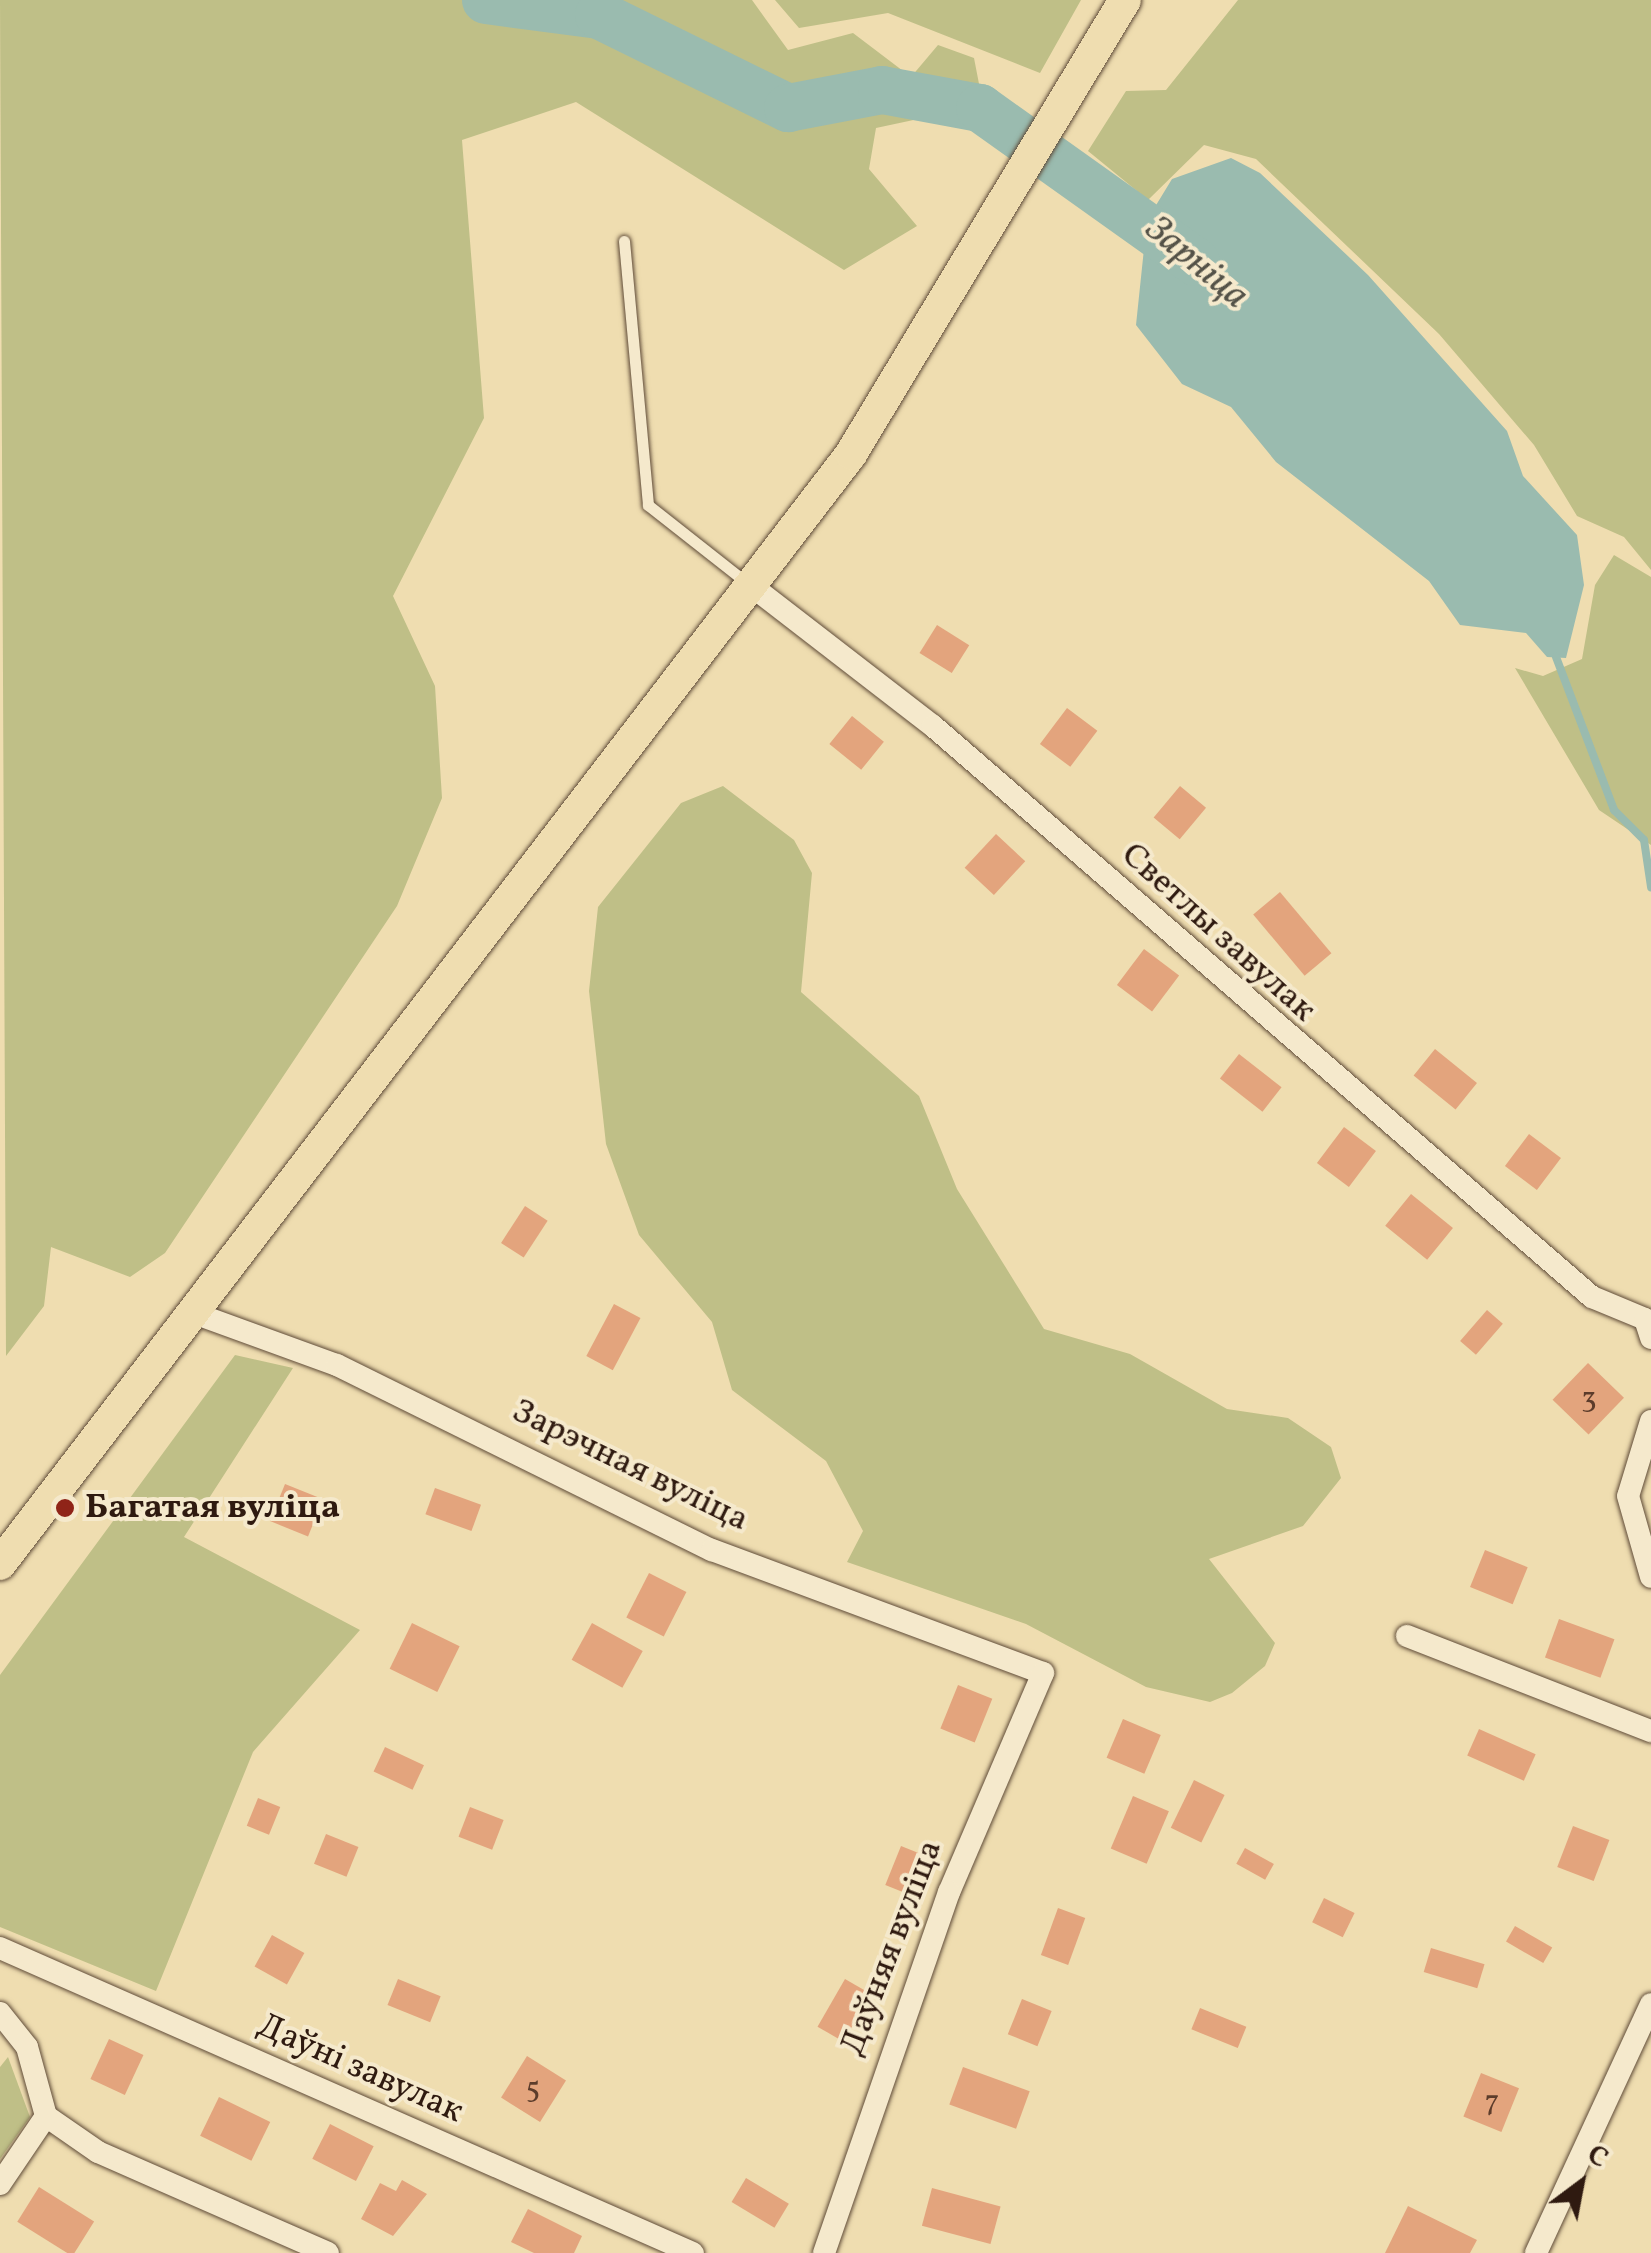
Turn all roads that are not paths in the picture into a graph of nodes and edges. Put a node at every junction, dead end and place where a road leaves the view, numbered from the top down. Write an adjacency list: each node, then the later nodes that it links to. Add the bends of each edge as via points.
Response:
1 (1125, 0): 3 (main road, via 883,405)
2 (624, 241): 3 (lane, via 648,505)
3 (754, 587): 4 (main road); 5 (street, Светлы завулак, via 1592,1297)
4 (191, 1312): 7 (main road); 10 (street, Зарэчная вуліца, via 354,1373 712,1550)
5 (1648, 1328)
6 (1651, 1421): 8 (street, via 1628,1496)
7 (0, 1564)
8 (1651, 1577)
9 (1407, 1636): 11 (street)
10 (1043, 1673): 19 (street, Даўняя вуліца, via 949,1892)
11 (1651, 1731)
12 (0, 1948): 18 (street, Даўні завулак)
13 (1651, 2004): 20 (street)
14 (0, 2014): 15 (street, via 27,2046)
15 (46, 2116): 16 (street); 17 (street, via 98,2152)
16 (0, 2184)
17 (328, 2253)
18 (693, 2253)
19 (824, 2253)
20 (1536, 2253)

